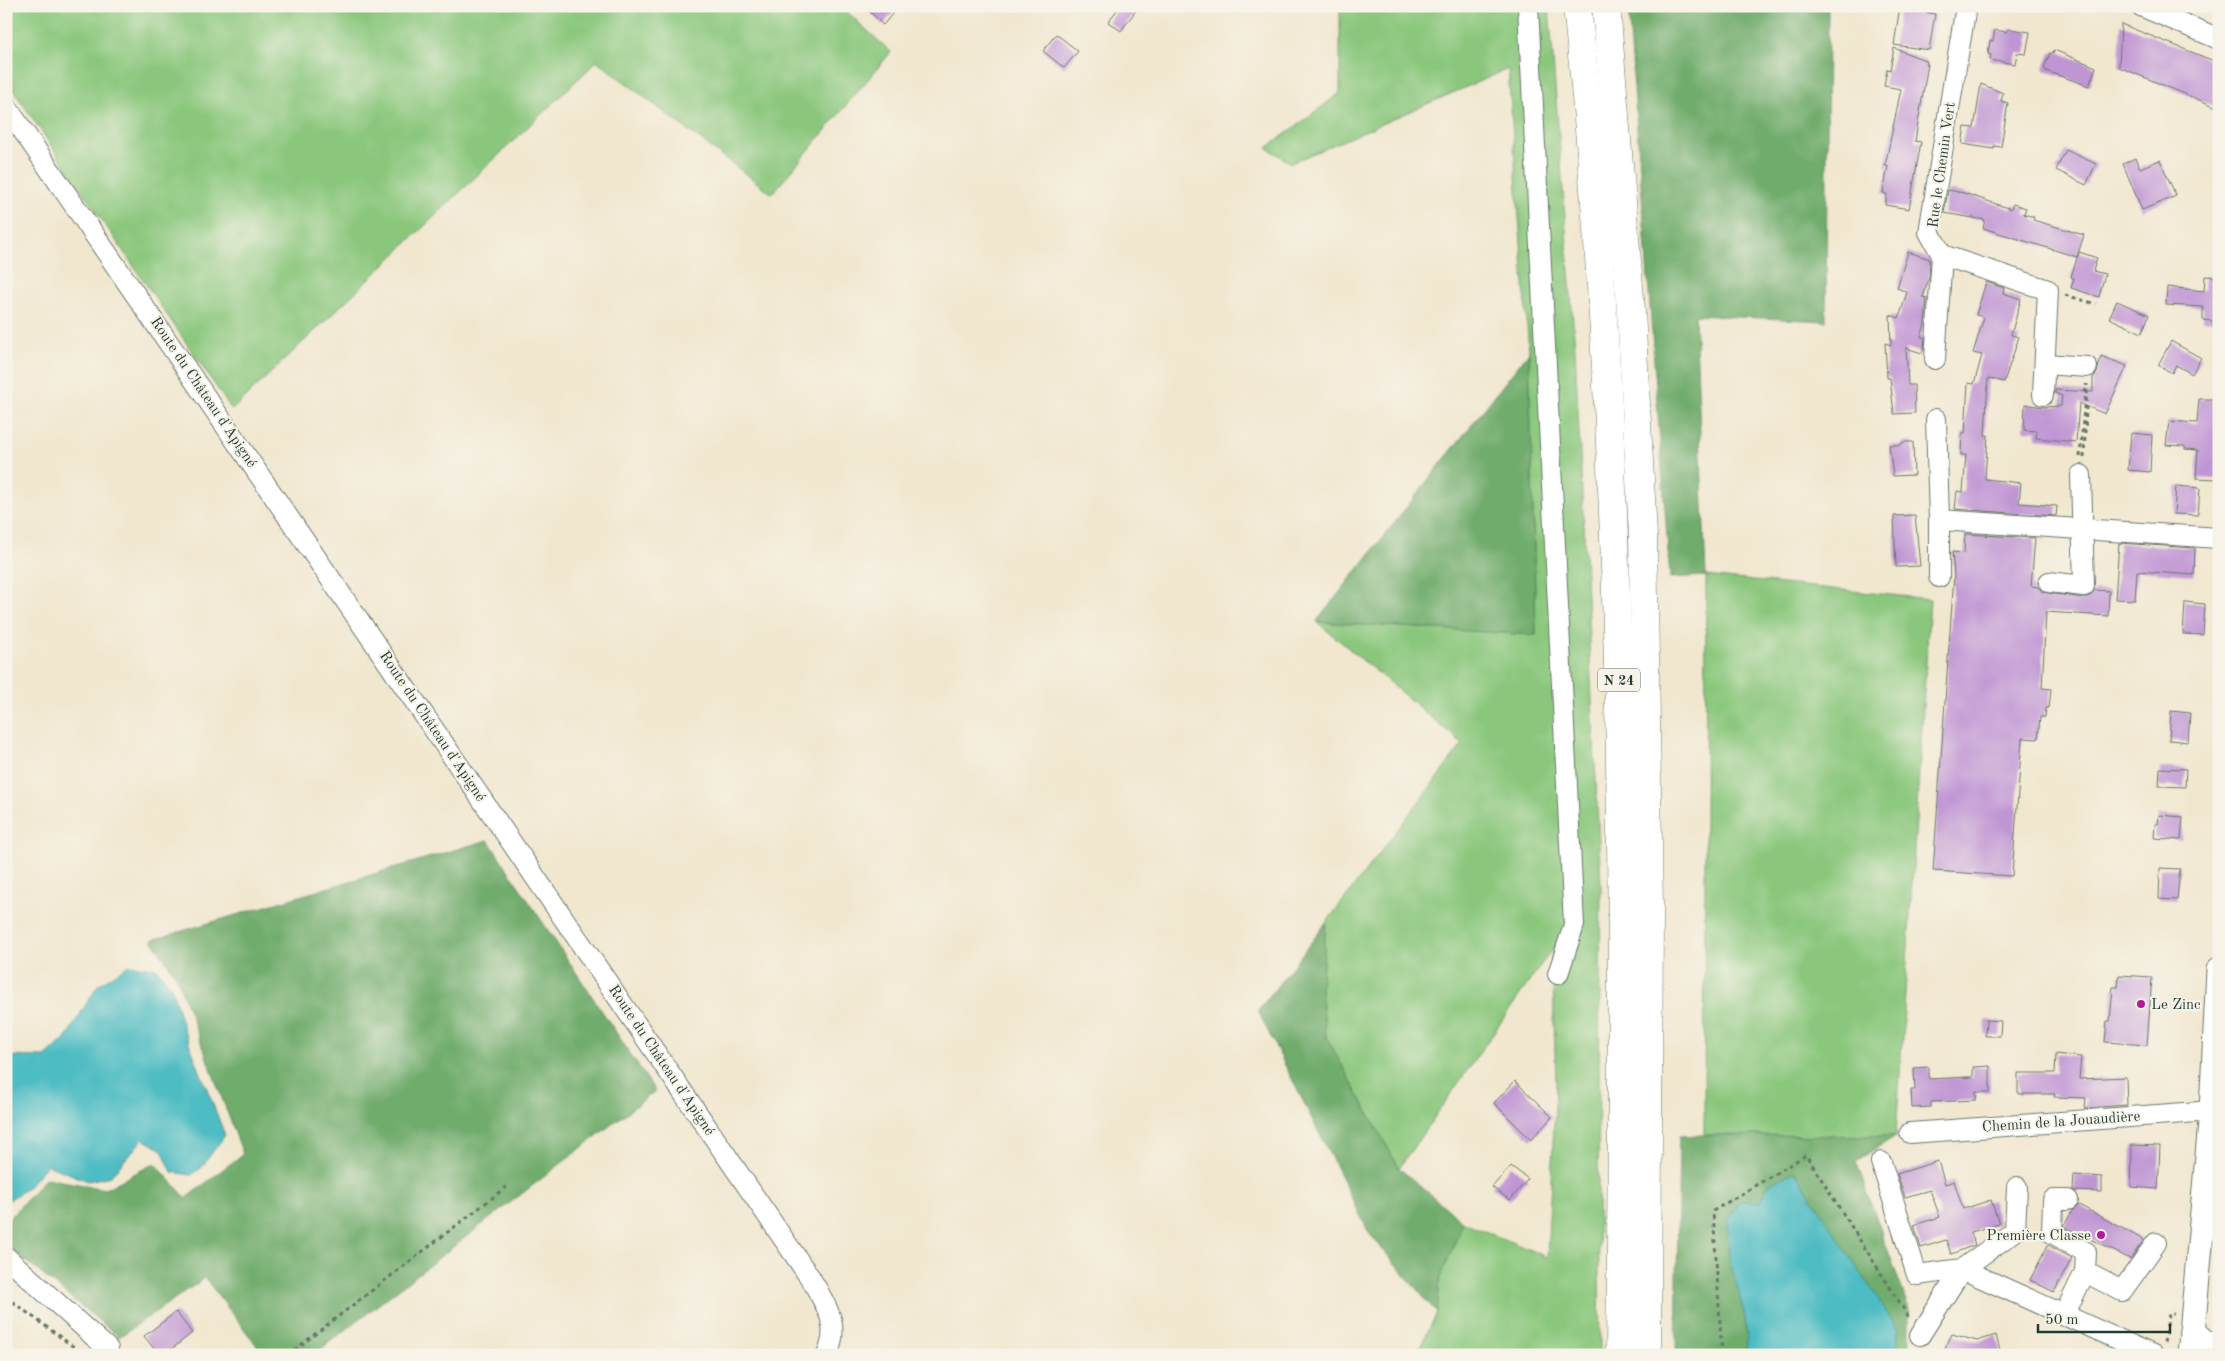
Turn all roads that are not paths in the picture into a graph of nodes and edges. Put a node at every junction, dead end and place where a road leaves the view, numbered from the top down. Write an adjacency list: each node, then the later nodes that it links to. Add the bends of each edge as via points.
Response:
1 (1528, 6): 21 (street, via 1574,925)
2 (1577, 6): 39 (highway, N 24, via 1604,320 1620,713)
3 (1606, 6): 40 (highway, N 24, via 1631,311 1643,536 1649,907)
4 (1966, 6): 8 (street, Rue le Chemin Vert, via 1929,232)
5 (2141, 6): 6 (street)
6 (2219, 39)
7 (6, 106): 38 (street, Route du Château d'Apigné, via 811,1279 832,1316 833,1342)
8 (1942, 255): 9 (street); 10 (street, via 2048,290)
9 (1935, 359)
10 (2045, 364): 11 (street); 12 (street)
11 (2086, 375)
12 (2043, 395)
13 (1936, 419): 15 (street)
14 (2081, 475): 16 (street)
15 (1939, 520): 16 (street); 18 (street)
16 (2082, 530): 17 (street); 19 (street, via 2084,586)
17 (2219, 538)
18 (1939, 577)
19 (2049, 582)
20 (2219, 970): 22 (main road)
21 (1558, 974)
22 (2212, 1111): 23 (street, Chemin de la Jouaudière); 24 (main road)
23 (1910, 1132)
24 (2214, 1138): 34 (main road)
25 (1882, 1162): 30 (street, via 1917,1275)
26 (2017, 1187): 30 (street, via 2016,1231)
27 (2068, 1200): 31 (street, via 2054,1200 2052,1233 2086,1252)
28 (2156, 1243): 31 (street, via 2122,1291)
29 (6, 1257): 35 (street)
30 (1962, 1269): 32 (street); 33 (street)
31 (2085, 1272): 32 (street)
32 (2064, 1315): 37 (street)
33 (1920, 1335)
34 (2191, 1343): 36 (main road)
35 (108, 1349)
36 (2219, 1350)
37 (2158, 1351)
38 (827, 1355)
39 (1620, 1355)
40 (1647, 1355)

